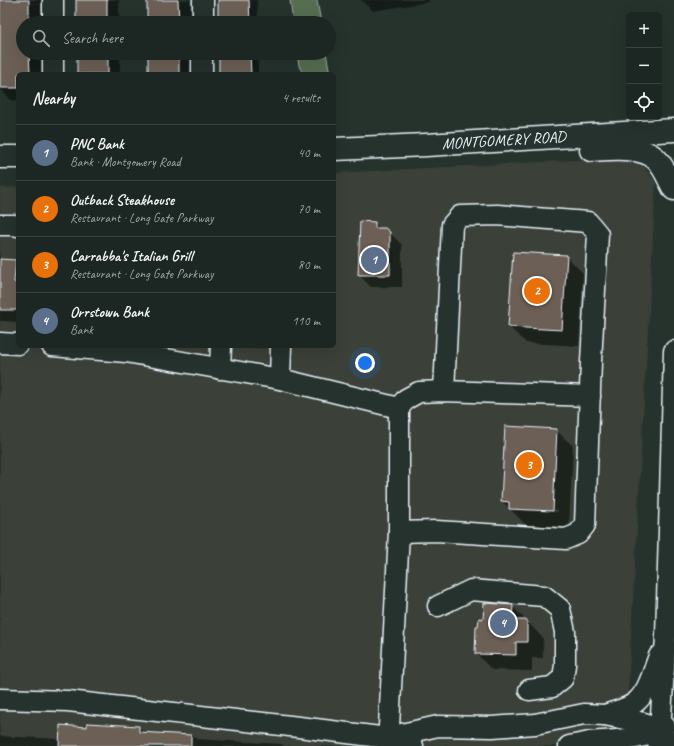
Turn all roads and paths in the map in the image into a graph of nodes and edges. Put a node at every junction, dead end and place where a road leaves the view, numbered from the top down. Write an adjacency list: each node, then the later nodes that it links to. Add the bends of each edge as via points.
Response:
1 (53, 0): 3 (street)
2 (203, 0): 4 (street)
3 (53, 16)
4 (203, 16)
5 (53, 60): 7 (street)
6 (202, 60): 8 (street)
7 (53, 72)
8 (202, 72)
9 (674, 130): 10 (main road, MONTGOMERY ROAD)
10 (426, 145): 11 (main road, MONTGOMERY ROAD); 14 (main road, via 436,160 616,148 645,152 657,160)
11 (336, 149)
12 (0, 157): 13 (main road)
13 (16, 157)
14 (674, 189)
15 (0, 225): 16 (street)
16 (16, 226)
17 (0, 343): 18 (street)
18 (16, 344)
19 (81, 348): 23 (street, via 126,352)
20 (221, 348): 23 (street)
21 (281, 348): 24 (street)
22 (674, 351): 30 (street)
23 (220, 369): 24 (street)
24 (280, 379): 27 (street)
25 (444, 391): 26 (street); 26 (street, via 452,225 460,216 497,215 588,222 598,234); 27 (street, via 418,392 406,399)
26 (590, 396): 28 (street, via 585,525 578,534 566,539 436,531)
27 (399, 408): 28 (street)
28 (399, 532): 37 (street)
29 (438, 606): 32 (street, via 471,590 544,596 560,610 565,632 563,678 552,687)
30 (666, 637): 31 (street); 35 (street, via 646,690 637,702)
31 (663, 679): 34 (street); 36 (street)
32 (529, 690)
33 (0, 699): 37 (street, via 68,701)
34 (674, 704)
35 (605, 715): 36 (street, via 644,723); 37 (street, via 584,714 535,724 438,726)
36 (666, 735): 38 (street)
37 (388, 742): 39 (street)
38 (590, 742): 40 (street); 41 (street)
39 (413, 746)
40 (569, 746)
41 (614, 746)

